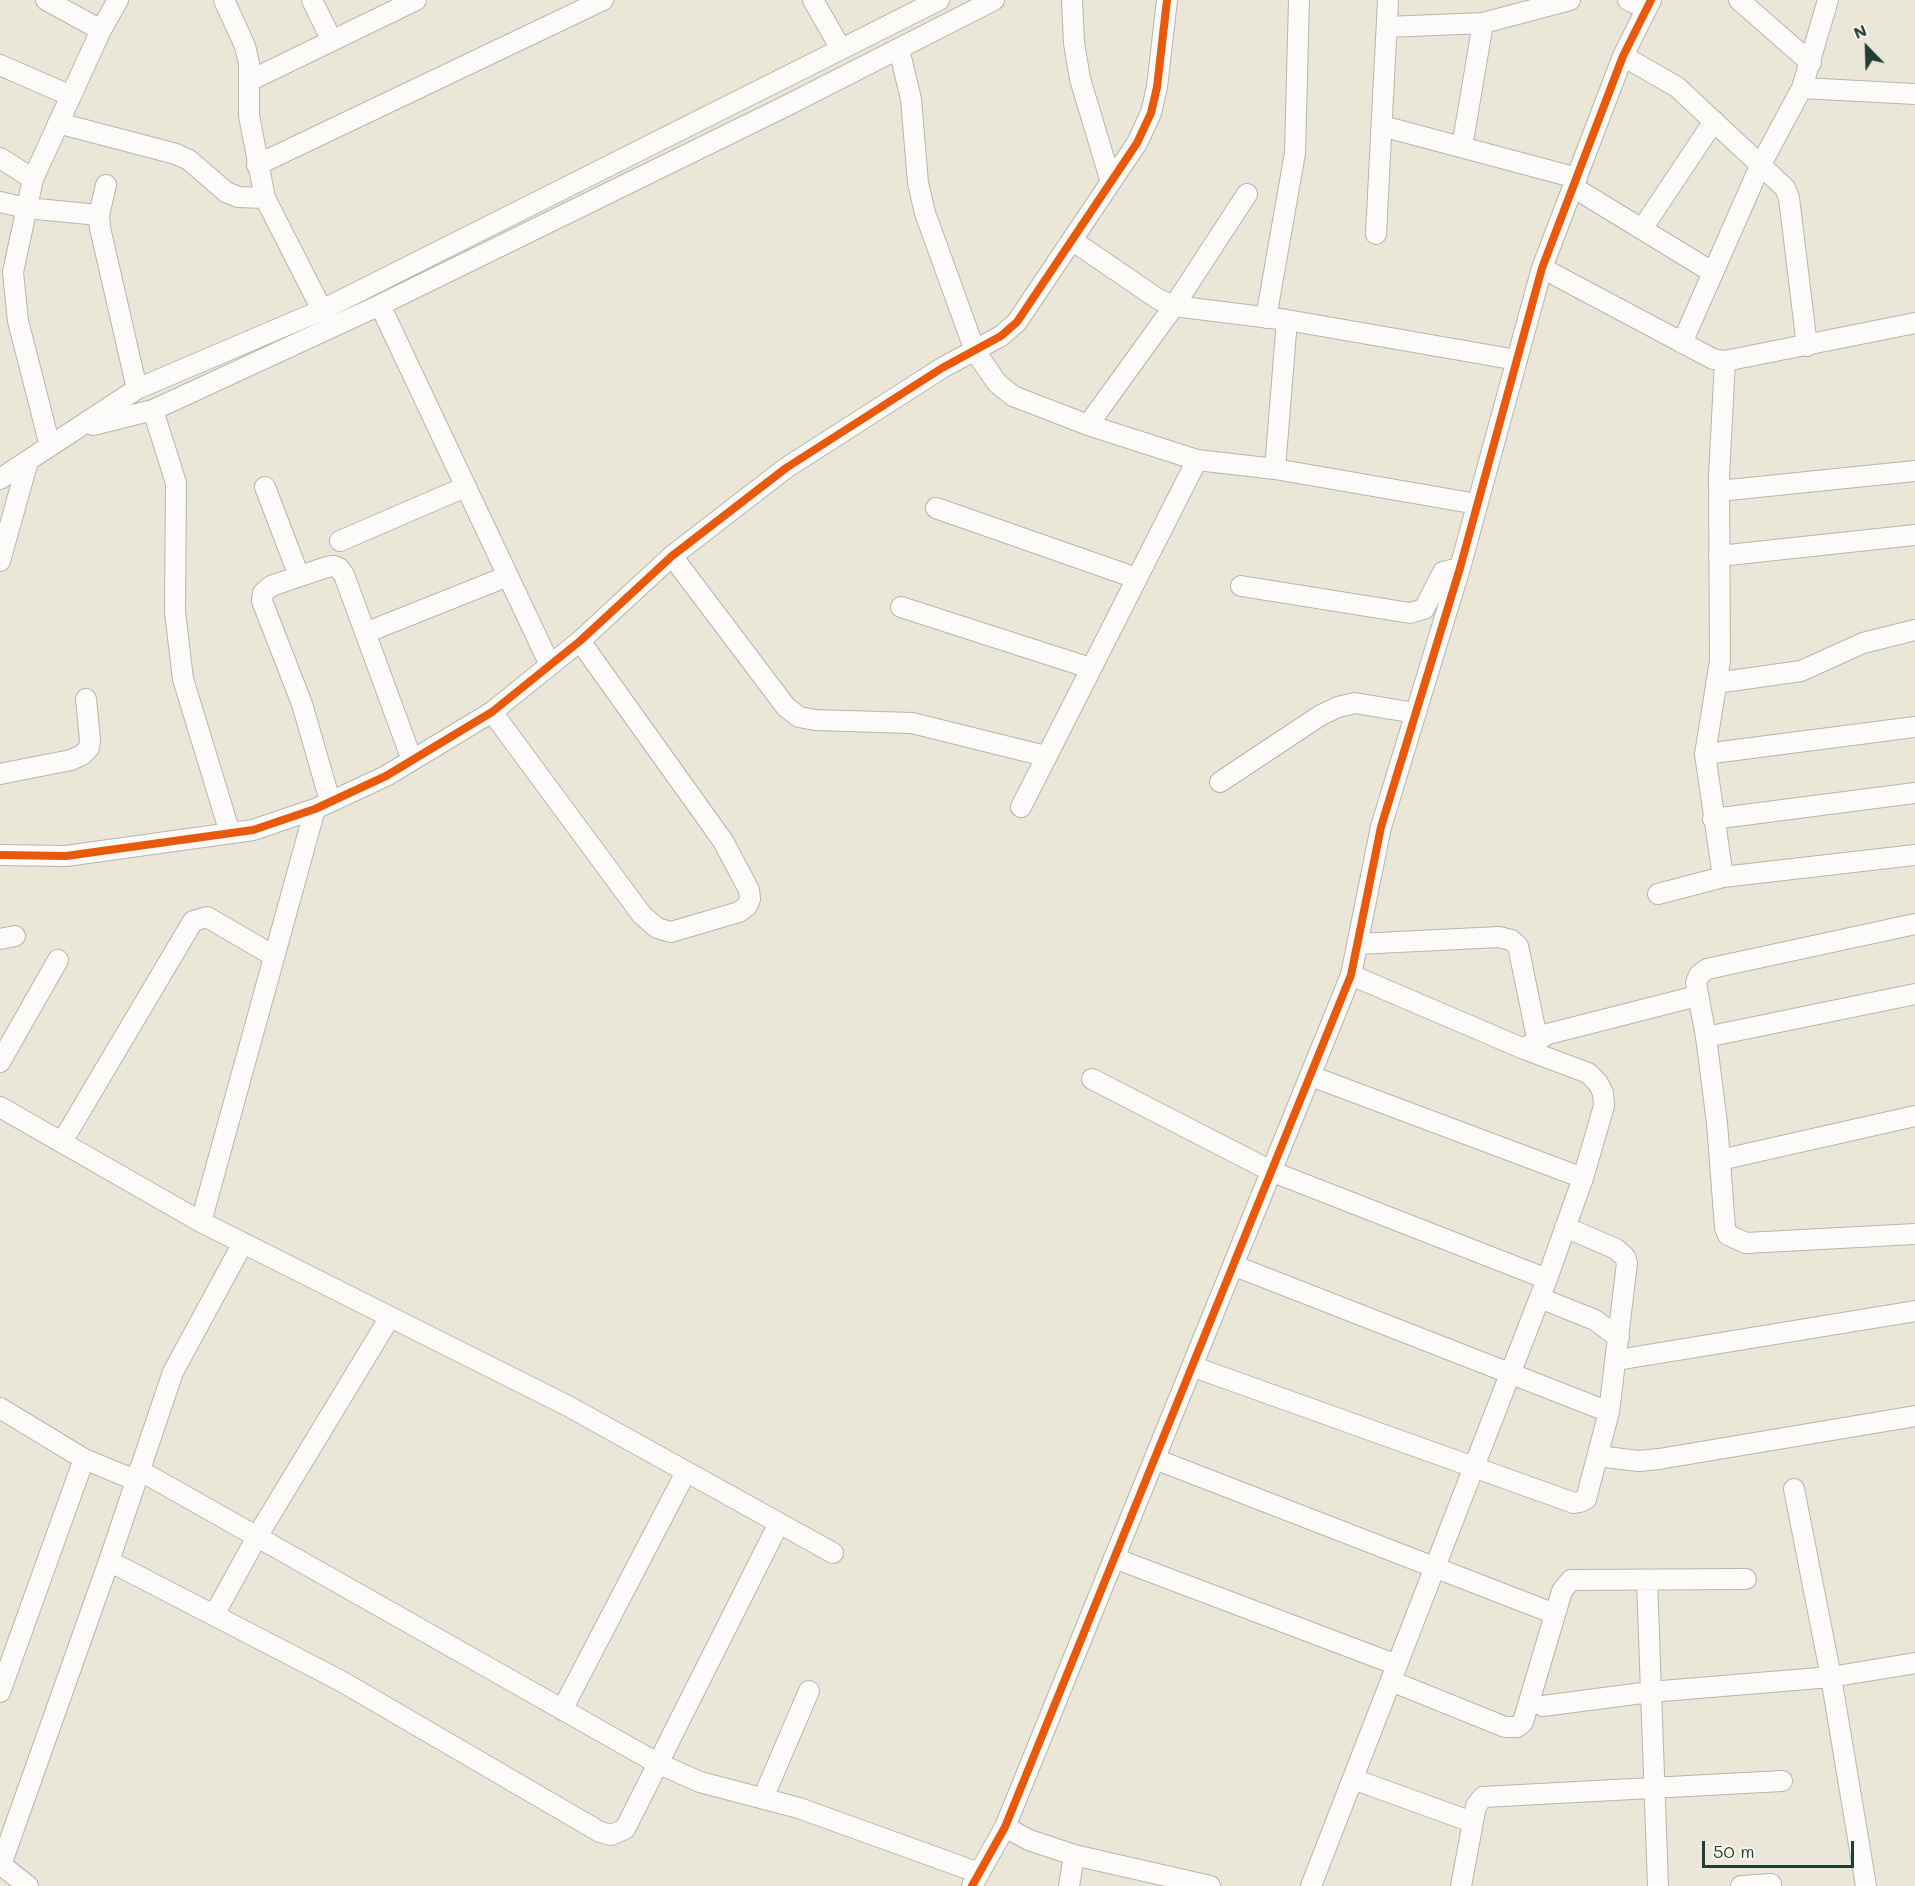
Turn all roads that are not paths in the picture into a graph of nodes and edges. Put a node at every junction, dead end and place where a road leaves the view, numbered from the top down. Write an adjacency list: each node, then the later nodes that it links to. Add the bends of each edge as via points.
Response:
1 (46, 0): 21 (street)
2 (118, 0): 21 (street)
3 (224, 0): 28 (street, via 245,46)
4 (312, 0): 22 (street)
5 (416, 0): 22 (street)
6 (813, 0): 24 (street)
7 (939, 0): 24 (street)
8 (994, 0): 23 (street)
9 (1072, 0): 40 (street, via 1080,79)
10 (1167, 0): 40 (street, via 1151,113)
11 (1299, 0): 57 (street, via 1295,153)
12 (1388, 0): 20 (street)
13 (1570, 0): 19 (street)
14 (1628, 0): 18 (street)
15 (1738, 0): 26 (street)
16 (1828, 0): 26 (street)
17 (594, 2): 37 (street)
18 (1648, 4): 25 (street)
19 (1484, 23): 20 (street); 35 (street)
20 (1387, 27): 34 (street)
21 (101, 30): 31 (street)
22 (332, 41): 28 (street)
23 (899, 48): 54 (street); 62 (street, via 912,99 918,183 925,213)
24 (841, 49): 56 (street)
25 (1623, 56): 32 (street, via 1677,87); 41 (street)
26 (1811, 63): 29 (street)
27 (0, 65): 31 (street)
28 (249, 81): 37 (street, via 249,116)
29 (1802, 88): 30 (street); 38 (street)
30 (1915, 94)
31 (71, 96): 33 (street)
32 (1714, 121): 38 (street); 48 (street)
33 (58, 123): 39 (street); 44 (street, via 176,154 189,160 226,192 238,197)
34 (1382, 126): 35 (street); 49 (street)
35 (1462, 147): 41 (street)
36 (0, 158): 39 (street)
37 (257, 165): 44 (street)
38 (1760, 166): 52 (street); 61 (street, via 1778,180 1789,198)
39 (33, 179): 46 (street)
40 (1112, 182): 50 (street)
41 (1575, 182): 48 (street); 51 (street)
42 (106, 185): 47 (street)
43 (1247, 194): 55 (street)
44 (265, 198): 56 (street)
45 (0, 202): 46 (street)
46 (26, 208): 47 (street); 53 (street)
47 (99, 215): 65 (street)
48 (1642, 229): 52 (street)
49 (1376, 234)
50 (1073, 241): 55 (street); 62 (street, via 1017,322)
51 (1542, 268): 60 (street); 63 (street)
52 (1712, 272): 60 (street)
53 (7, 293): 69 (street)
54 (380, 305): 66 (street); 75 (street)
55 (1174, 306): 57 (street); 67 (street)
56 (322, 310): 65 (street)
57 (1266, 318): 58 (street)
58 (1287, 321): 63 (street); 72 (street)
59 (1915, 323): 61 (street)
60 (1682, 343): 64 (street)
61 (1807, 346): 64 (street)
62 (975, 351): 67 (street, via 997,383 1013,396); 82 (street, via 786,468)
63 (1517, 360): 78 (street)
64 (1725, 361): 77 (street)
65 (137, 389): 68 (street)
66 (153, 410): 68 (street); 110 (street, via 176,483 174,612 183,679)
67 (1088, 425): 71 (street)
68 (75, 430): 69 (street)
69 (50, 446): 70 (street)
70 (28, 460): 74 (street); 84 (street)
71 (1197, 460): 72 (street); 88 (street)
72 (1275, 469): 78 (street)
73 (1915, 471): 77 (street)
74 (0, 479)
75 (465, 487): 81 (street); 87 (street)
76 (265, 488): 86 (street)
77 (1719, 491): 83 (street)
78 (1477, 504): 85 (street)
79 (936, 508): 88 (street)
80 (1915, 535): 83 (street)
81 (340, 542)
82 (672, 556): 93 (street); 102 (street, via 786,707 799,717 912,723)
83 (1719, 556): 96 (street, via 1720,661)
84 (0, 561)
85 (1460, 568): 89 (street, via 1443,572 1424,609 1410,613); 99 (street)
86 (299, 576): 92 (street, via 339,568); 107 (street, via 271,586 262,601 302,704)
87 (508, 576): 92 (street); 94 (street)
88 (1136, 578): 95 (street)
89 (1241, 586)
90 (901, 607): 95 (street)
91 (1915, 630): 96 (street, via 1863,643 1801,671)
92 (365, 633): 103 (street)
93 (579, 641): 94 (street); 98 (street, via 723,841 749,890 747,906 739,912 671,932 657,928 642,915)
94 (550, 665): 98 (street)
95 (1090, 668): 102 (street)
96 (1716, 684): 101 (street)
97 (86, 699): 104 (street, via 90,740 82,755)
98 (492, 712): 103 (street)
99 (1415, 713): 105 (street, via 1355,703 1338,707); 116 (street, via 1381,827)
100 (1915, 727): 101 (street)
101 (1705, 754): 109 (street)
102 (1045, 756): 108 (street)
103 (412, 760): 107 (street)
104 (0, 774)
105 (1220, 782)
106 (1915, 793): 109 (street)
107 (323, 805): 110 (street, via 253,830); 117 (street)
108 (1021, 807)
109 (1713, 819): 113 (street)
110 (230, 833): 111 (street, via 66,856)
111 (0, 855)
112 (1915, 855): 113 (street)
113 (1723, 877): 114 (street)
114 (1658, 894)
115 (1915, 924): 121 (street, via 1707,969 1696,983)
116 (1357, 944): 119 (street); 123 (street, via 1500,937 1511,940 1518,946)
117 (274, 956): 129 (street, via 207,917 193,921); 133 (street)
118 (58, 960): 124 (street)
119 (1351, 975): 123 (street); 125 (street)
120 (1915, 994): 122 (street)
121 (1697, 996): 122 (street); 123 (street)
122 (1706, 1037): 130 (street)
123 (1531, 1044): 132 (street, via 1588,1073 1603,1093 1604,1106)
124 (0, 1062)
125 (1311, 1076): 131 (street); 132 (street)
126 (1092, 1079): 131 (street)
127 (0, 1107): 129 (street)
128 (1915, 1116): 130 (street)
129 (62, 1142): 133 (street)
130 (1720, 1160): 135 (street, via 1725,1228 1736,1240 1746,1243)
131 (1273, 1172): 137 (street); 138 (street)
132 (1583, 1178): 134 (street)
133 (201, 1222): 136 (street)
134 (1565, 1227): 138 (street); 142 (street, via 1616,1250 1627,1263)
135 (1915, 1234)
136 (243, 1243): 141 (street); 154 (street, via 173,1372)
137 (1234, 1266): 144 (street); 145 (street)
138 (1547, 1279): 139 (street)
139 (1540, 1298): 142 (street, via 1594,1320); 145 (street)
140 (1915, 1311): 143 (street)
141 (390, 1317): 153 (street, via 568,1406); 157 (street)
142 (1619, 1338): 143 (street)
143 (1617, 1360): 147 (street)
144 (1194, 1367): 150 (street); 152 (street)
145 (1510, 1374): 147 (street); 152 (street)
146 (0, 1408): 151 (street)
147 (1609, 1412): 149 (street)
148 (1915, 1416): 149 (street, via 1659,1459 1638,1461)
149 (1598, 1456): 152 (street, via 1586,1499 1574,1503)
150 (1155, 1459): 159 (street); 161 (street)
151 (84, 1460): 154 (street); 170 (street)
152 (1475, 1467): 161 (street)
153 (686, 1472): 156 (street); 173 (street)
154 (137, 1475): 157 (street); 160 (street)
155 (1794, 1489): 168 (street)
156 (779, 1523): 158 (street); 174 (street)
157 (258, 1535): 165 (street); 173 (street)
158 (834, 1553)
159 (1114, 1558): 167 (street); 180 (street)
160 (110, 1561): 165 (street); 182 (street)
161 (1437, 1566): 164 (street); 167 (street)
162 (1746, 1579): 163 (street)
163 (1647, 1580): 164 (street, via 1571,1580 1562,1591); 171 (street)
164 (1555, 1614): 167 (street, via 1523,1722 1517,1727 1505,1727)
165 (214, 1615): 174 (street, via 341,1681 600,1832 611,1835 625,1829)
166 (1915, 1663): 168 (street)
167 (1394, 1673): 175 (street)
168 (1831, 1677): 171 (street); 192 (street)
169 (809, 1691): 178 (street)
170 (0, 1692)
171 (1650, 1692): 172 (street); 177 (street)
172 (1543, 1706)
173 (562, 1710): 174 (street)
174 (657, 1763): 178 (street, via 700,1782)
175 (1353, 1779): 179 (street); 188 (street)
176 (1782, 1781): 177 (street)
177 (1654, 1786): 179 (street, via 1483,1797 1476,1806); 190 (street)
178 (763, 1798): 183 (street, via 799,1808)
179 (1473, 1822): 189 (street)
180 (1005, 1827): 181 (street, via 1029,1840); 183 (street)
181 (1074, 1855): 186 (street); 187 (street)
182 (1, 1865): 185 (street)
183 (975, 1879)
184 (1771, 1884): 191 (street)
185 (26, 1885)
186 (1199, 1885)
187 (1069, 1886)
188 (1311, 1886)
189 (1461, 1886)
190 (1658, 1886)
191 (1741, 1886)
192 (1866, 1886)

